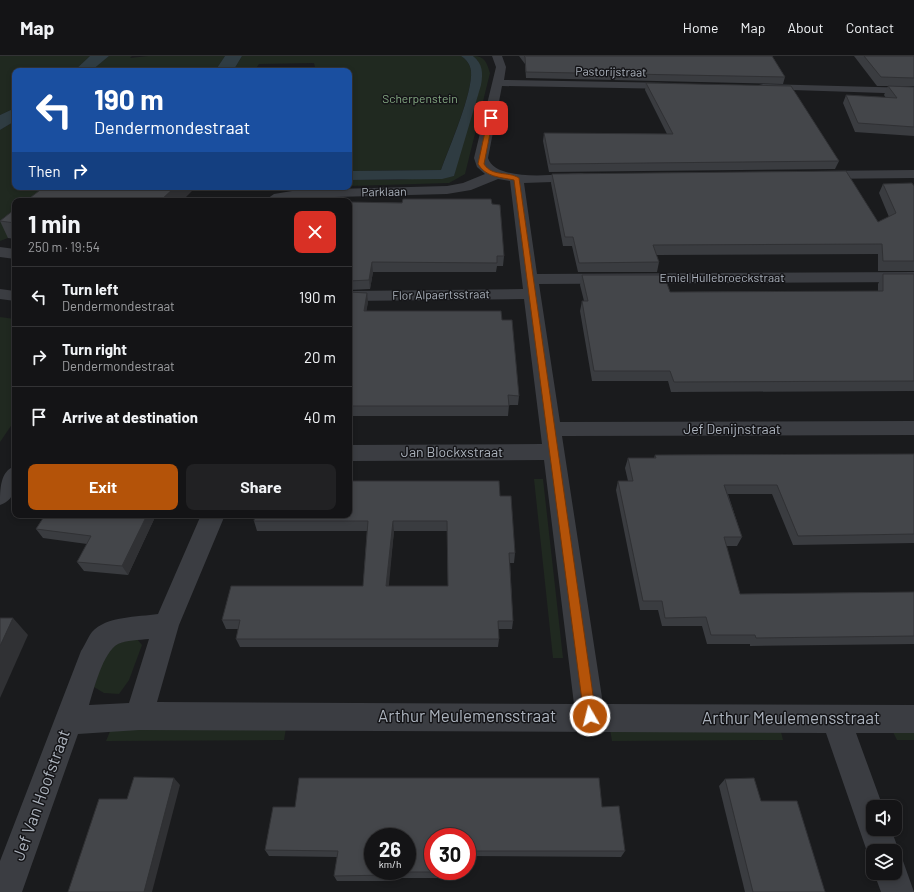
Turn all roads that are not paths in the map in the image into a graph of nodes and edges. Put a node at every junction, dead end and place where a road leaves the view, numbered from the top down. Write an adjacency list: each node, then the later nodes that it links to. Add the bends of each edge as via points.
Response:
1 (497, 56): 2 (street, via 501,67)
2 (499, 83): 3 (street, Pastorijstraat); 7 (street, via 481,164 484,169)
3 (690, 86)
4 (753, 87): 5 (street)
5 (914, 91)
6 (914, 174): 8 (street)
7 (495, 175): 10 (street); 11 (street, Parklaan, via 466,187 447,190 298,194)
8 (803, 175)
9 (597, 177): 10 (street)
10 (516, 178): 15 (street)
11 (277, 198)
12 (0, 252): 13 (street)
13 (12, 254)
14 (914, 277): 15 (street, Emiel Hullebroeckstraat)
15 (531, 286): 18 (street, Flor Alpaertsstraat); 20 (street)
16 (0, 294): 17 (street)
17 (12, 296)
18 (352, 296)
19 (914, 428): 20 (street, Jef Denijnstraat)
20 (551, 429): 21 (street)
21 (554, 452): 22 (street, Jan Blockxstraat); 28 (street)
22 (352, 453)
23 (12, 478): 24 (street)
24 (0, 496)
25 (211, 518): 26 (street)
26 (166, 625): 27 (street); 30 (street, Jef Van Hoofstraat, via 114,632 102,640 91,660)
27 (139, 716): 28 (street, Arthur Meulemensstraat); 30 (street, Jef Van Hoofstraat)
28 (590, 716): 31 (street, Arthur Meulemensstraat)
29 (914, 719): 31 (street, Arthur Meulemensstraat)
30 (69, 720): 34 (street, Jef Van Hoofstraat)
31 (836, 720): 32 (street)
32 (866, 804)
33 (894, 880): 35 (street)
34 (5, 892)
35 (898, 892)

